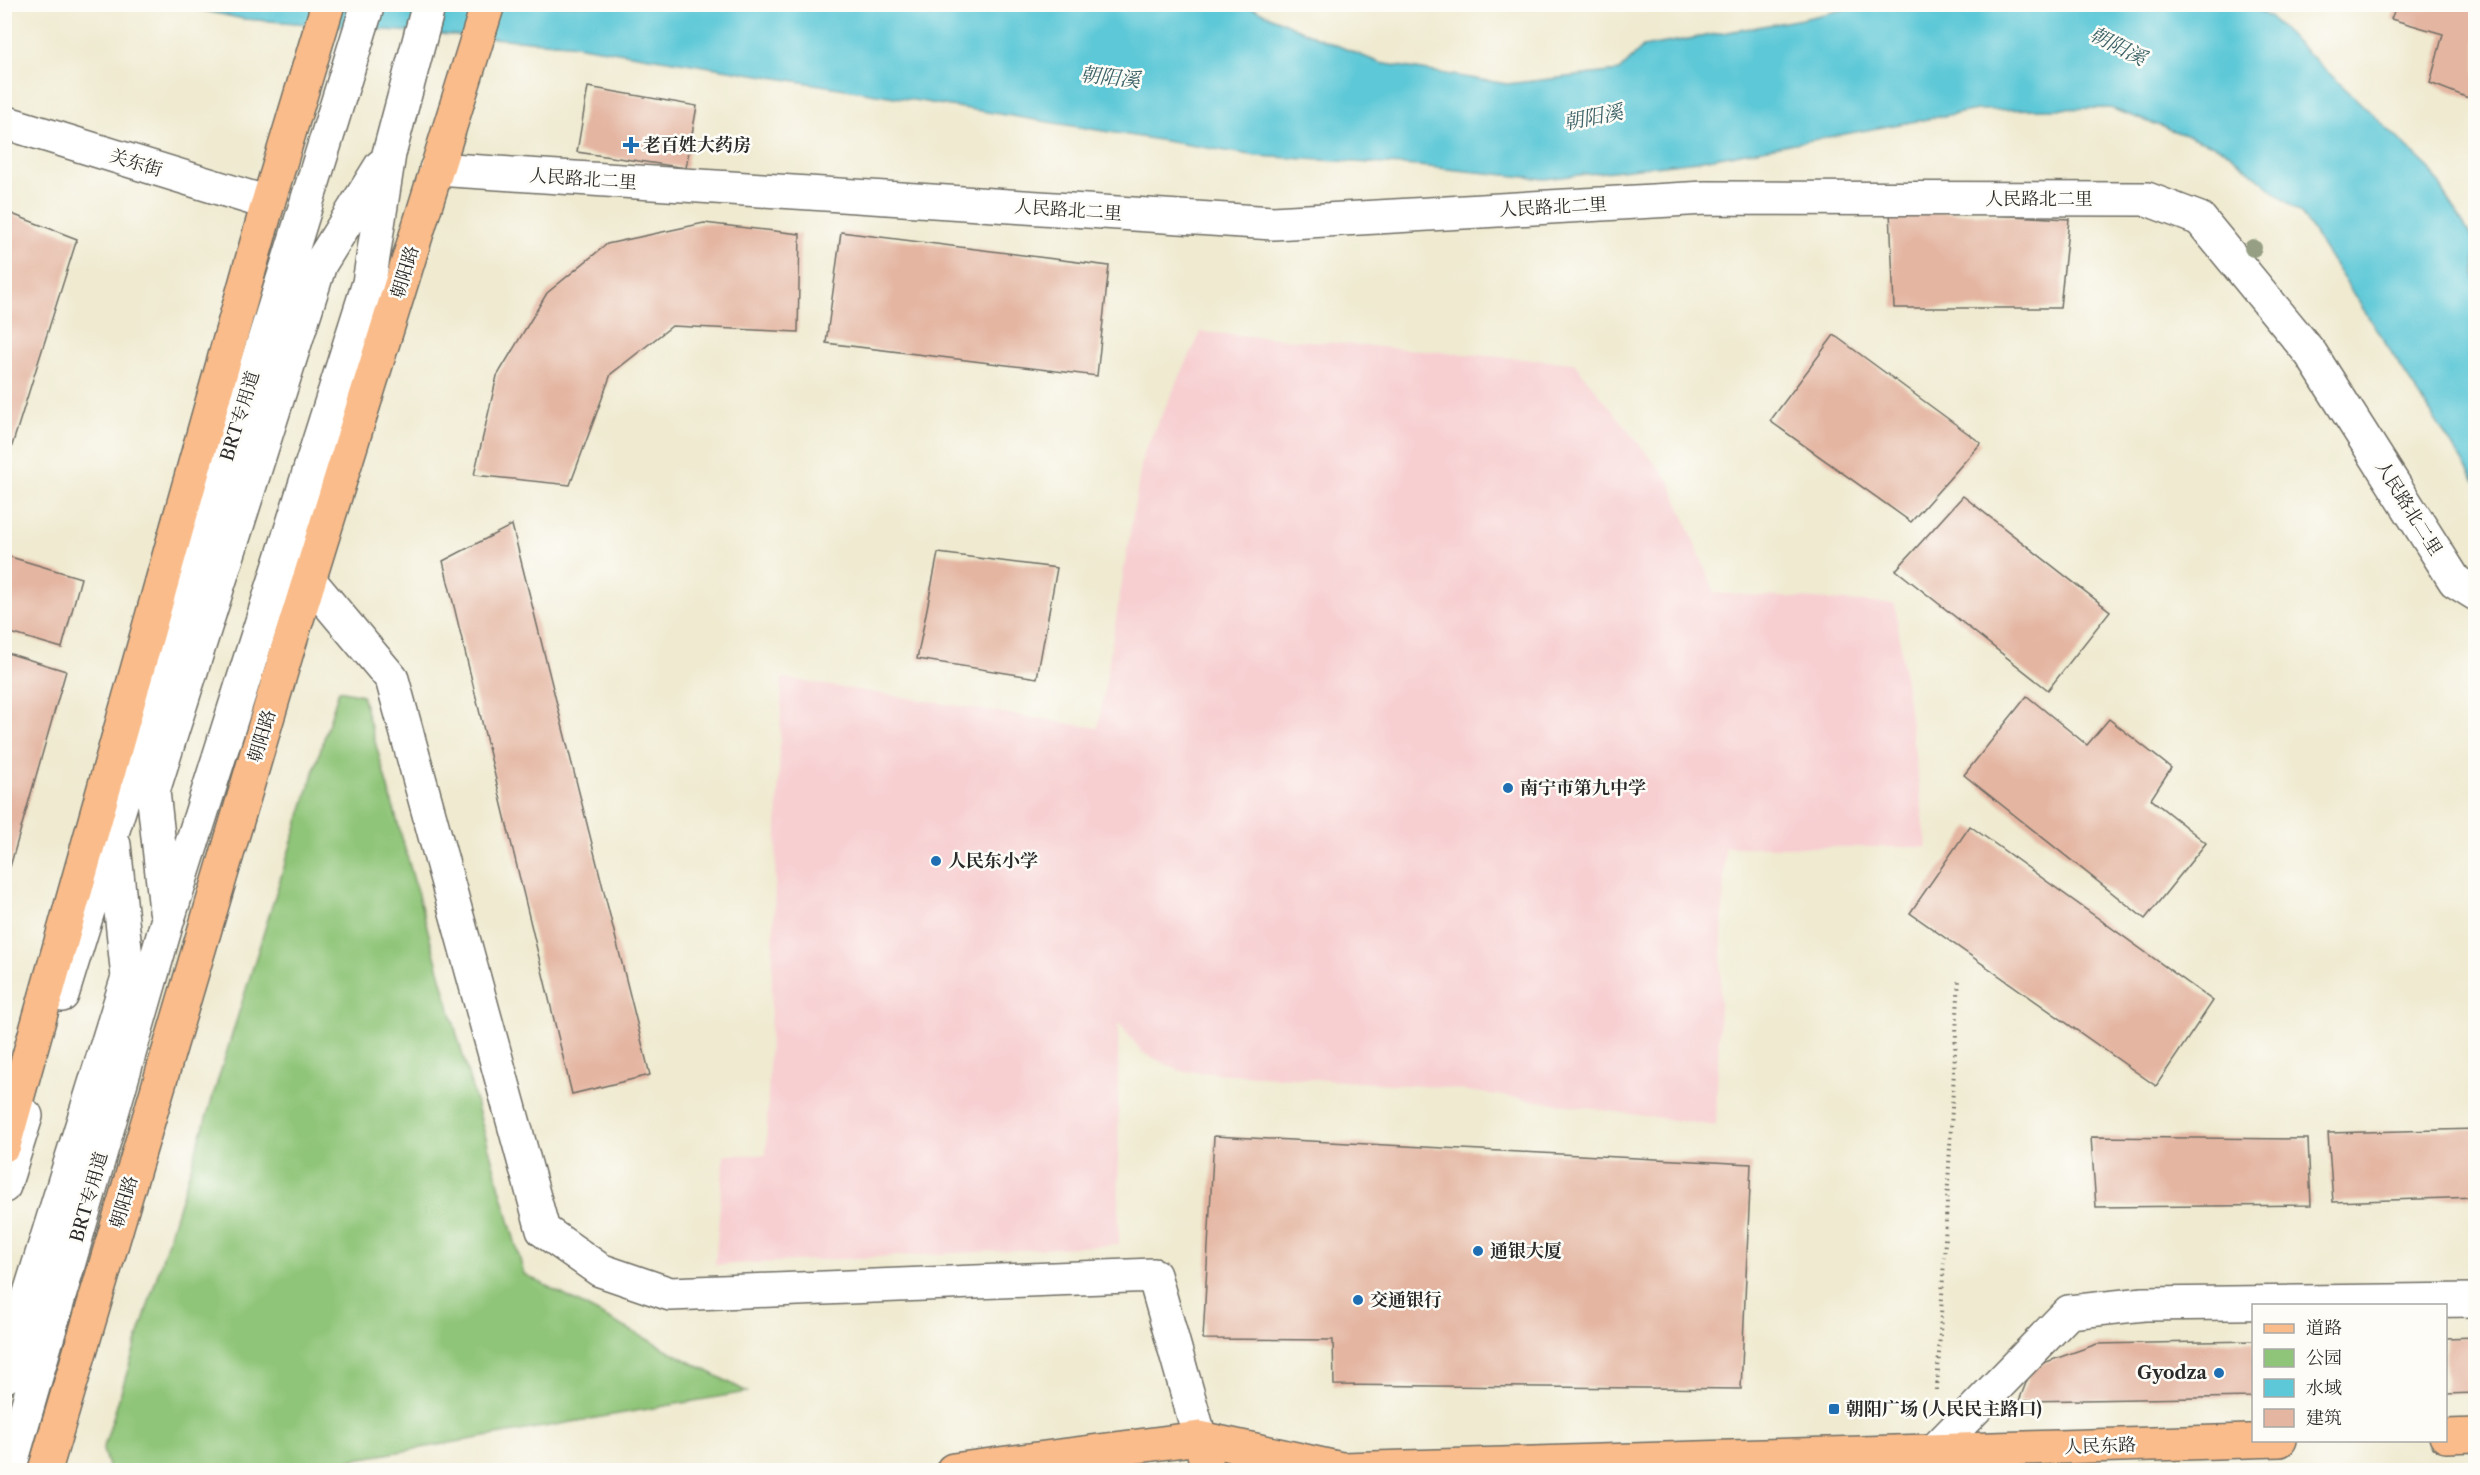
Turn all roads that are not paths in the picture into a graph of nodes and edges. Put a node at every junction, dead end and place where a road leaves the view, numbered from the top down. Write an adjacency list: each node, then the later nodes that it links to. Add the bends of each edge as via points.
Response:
1 (328, 4): 8 (main road)
2 (368, 4): 11 (street, BRT专用道)
3 (429, 4): 6 (street, BRT专用道)
4 (488, 4): 7 (main road, 朝阳路)
5 (4, 122): 8 (street, 关东街)
6 (388, 154): 12 (street, BRT专用道, via 369,283); 12 (street, BRT专用道, via 320,264 153,791)
7 (436, 169): 9 (main road, 朝阳路); 10 (street, 人民路北二里, via 1273,223 1705,198 2147,199 2200,219 2311,354 2455,581)
8 (268, 203): 13 (main road)
9 (309, 580): 19 (street, via 392,678 543,1230 600,1270 670,1294 1154,1275); 24 (main road, 朝阳路)
10 (2475, 594)
11 (113, 828): 14 (street, BRT专用道); 16 (street, BRT专用道, via 128,977)
12 (167, 922): 23 (street, BRT专用道)
13 (4, 1145)
14 (4, 1186)
15 (2475, 1300): 21 (street, via 2144,1304 2069,1312)
16 (4, 1377)
17 (2475, 1435): 18 (main road)
18 (2447, 1436)
19 (1200, 1438): 22 (main road, 人民东路); 25 (main road, 人民东路); 26 (main road)
20 (2252, 1441): 21 (main road, 人民东路)
21 (1934, 1450): 22 (main road, 人民东路)
22 (1342, 1469)
23 (9, 1470)
24 (45, 1470)
25 (954, 1470)
26 (1208, 1470)

